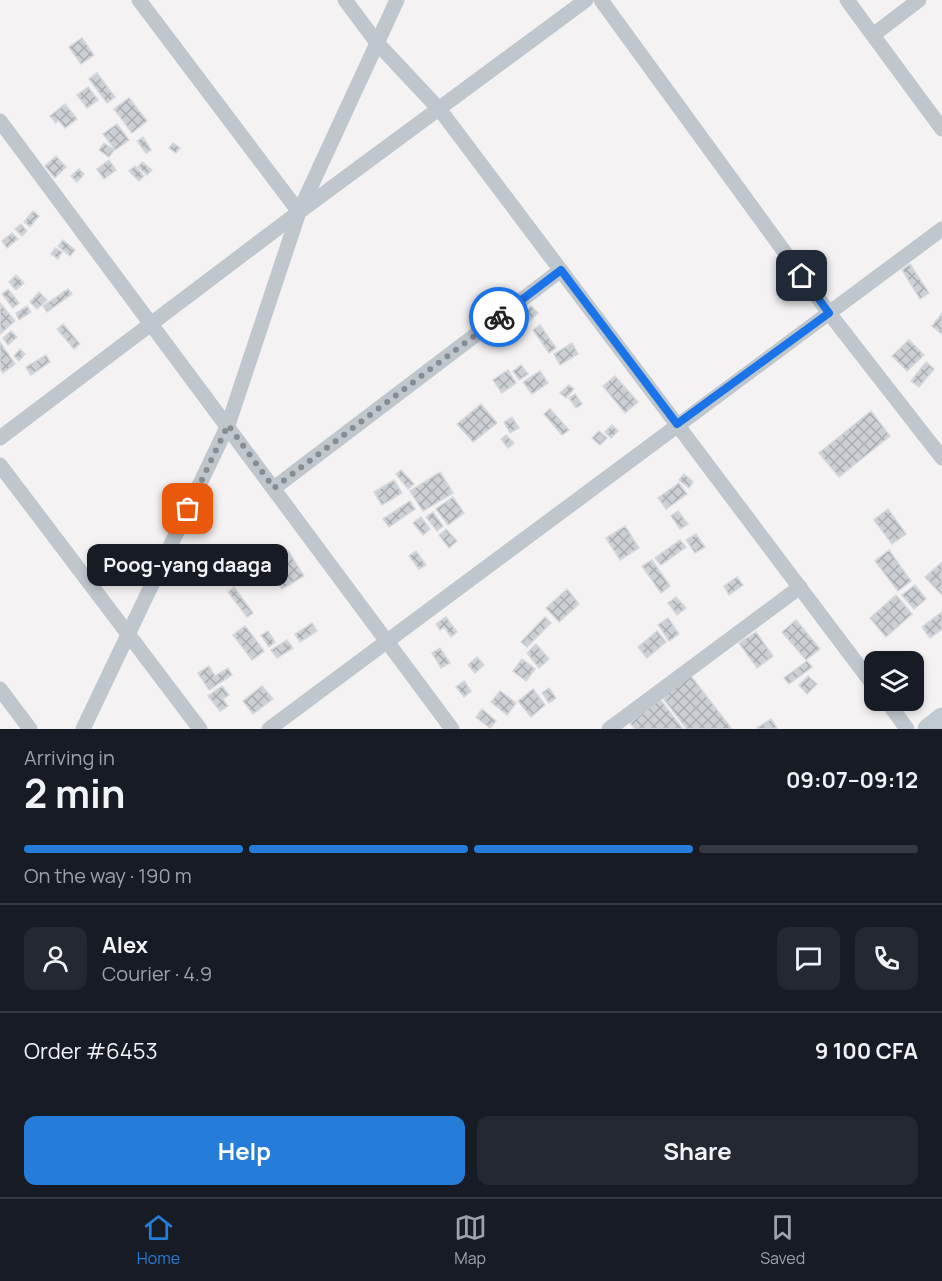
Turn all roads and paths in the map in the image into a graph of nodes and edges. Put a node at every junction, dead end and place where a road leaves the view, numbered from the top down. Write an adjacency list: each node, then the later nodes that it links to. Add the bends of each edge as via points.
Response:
1 (139, 0): 13 (street)
2 (345, 0): 9 (street)
3 (397, 0): 9 (street)
4 (586, 0): 10 (street)
5 (601, 0): 16 (street)
6 (847, 0): 8 (street)
7 (919, 0): 8 (street)
8 (873, 35): 12 (street)
9 (378, 44): 10 (street); 13 (street)
10 (440, 110): 13 (street); 15 (street)
11 (0, 121): 17 (street)
12 (942, 129)
13 (299, 212): 17 (street); 19 (street)
14 (942, 229): 16 (street)
15 (561, 270): 18 (street); 23 (street)
16 (829, 313): 18 (street); 21 (street)
17 (152, 324): 19 (street); 20 (street)
18 (677, 424): 24 (street); 26 (street)
19 (228, 425): 23 (street); 25 (street)
20 (0, 438)
21 (942, 458)
22 (0, 465): 25 (street)
23 (274, 488): 26 (street)
24 (800, 587): 27 (street); 36 (street)
25 (128, 635): 32 (street); 33 (street)
26 (388, 642): 34 (street); 35 (street)
27 (864, 673)
28 (0, 689): 31 (street)
29 (893, 711): 37 (street)
30 (942, 718): 38 (street)
31 (30, 729)
32 (83, 729)
33 (200, 729)
34 (269, 729)
35 (452, 729)
36 (609, 729)
37 (907, 729)
38 (928, 729)

